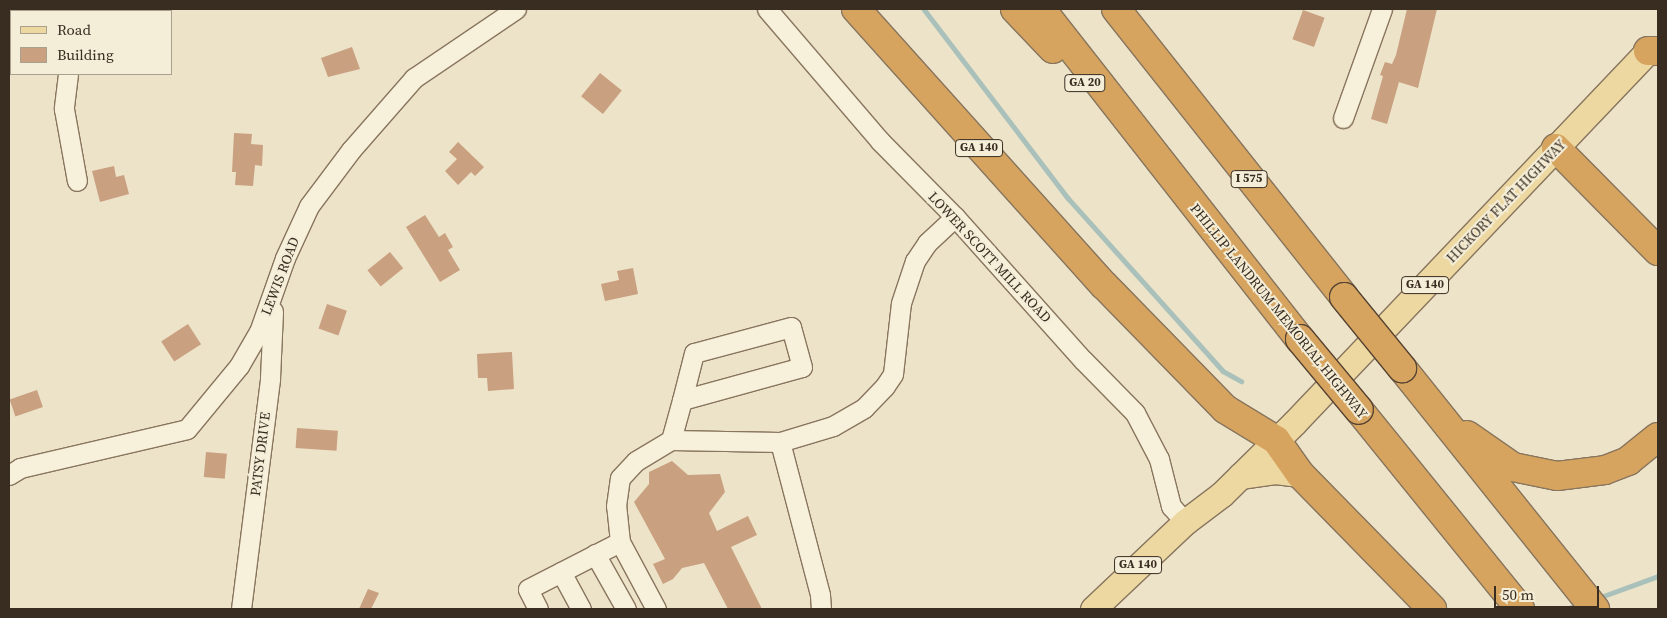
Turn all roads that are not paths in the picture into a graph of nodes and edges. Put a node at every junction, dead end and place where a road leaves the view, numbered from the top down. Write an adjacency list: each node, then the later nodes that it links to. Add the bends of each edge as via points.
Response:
1 (516, 9): 16 (street, LEWIS ROAD, via 414,78 351,150 309,206 285,258)
2 (767, 9): 14 (street, LOWER SCOTT MILL ROAD, via 880,141)
3 (856, 9): 21 (highway, GA 140, via 1104,285 1225,409)
4 (1015, 9): 12 (highway, GA 20)
5 (1042, 9): 12 (highway, PHILLIP LANDRUM MEMORIAL HIGHWAY)
6 (1116, 9): 18 (highway, I 575, bridge)
7 (1382, 9): 10 (street)
8 (1655, 47): 11 (main road, HICKORY FLAT HIGHWAY)
9 (68, 75): 13 (street, via 64,109)
10 (1343, 118)
11 (1556, 148): 15 (highway); 21 (main road, HICKORY FLAT HIGHWAY / GA 140)
12 (1156, 156): 38 (highway, PHILLIP LANDRUM MEMORIAL HIGHWAY, bridge)
13 (77, 181)
14 (955, 217): 22 (street, via 927,243 906,280 897,355 885,386 849,418); 26 (street, LOWER SCOTT MILL ROAD, via 1135,413 1159,459 1171,506)
15 (1658, 251)
16 (273, 298): 24 (street, LEWIS ROAD, via 259,332 239,366 188,429 20,468); 31 (street, PATSY DRIVE, via 270,378)
17 (682, 400): 17 (street, via 802,367 791,327 694,353); 20 (street)
18 (1436, 411): 19 (highway, via 1513,467 1542,475 1574,476 1605,470 1628,461); 39 (highway, I 575)
19 (1658, 437)
20 (671, 440): 22 (street); 27 (street, via 636,461 620,478 616,506)
21 (1276, 440): 23 (highway); 25 (main road, HICKORY FLAT HIGHWAY / GA 140)
22 (780, 442): 36 (street)
23 (1300, 474): 25 (main road, via 1275,471); 30 (highway)
24 (9, 475)
25 (1240, 476): 26 (main road, HICKORY FLAT HIGHWAY / GA 140)
26 (1185, 522): 37 (main road, HICKORY FLAT HIGHWAY / GA 140)
27 (620, 542): 28 (street); 35 (street)
28 (596, 554): 29 (street); 34 (street)
29 (561, 572): 32 (street, via 528,589); 33 (street)
30 (1426, 604)
31 (241, 609)
32 (538, 609)
33 (581, 609)
34 (626, 609)
35 (656, 609)
36 (821, 609)
37 (1093, 609)
38 (1520, 609)
39 (1595, 609)

